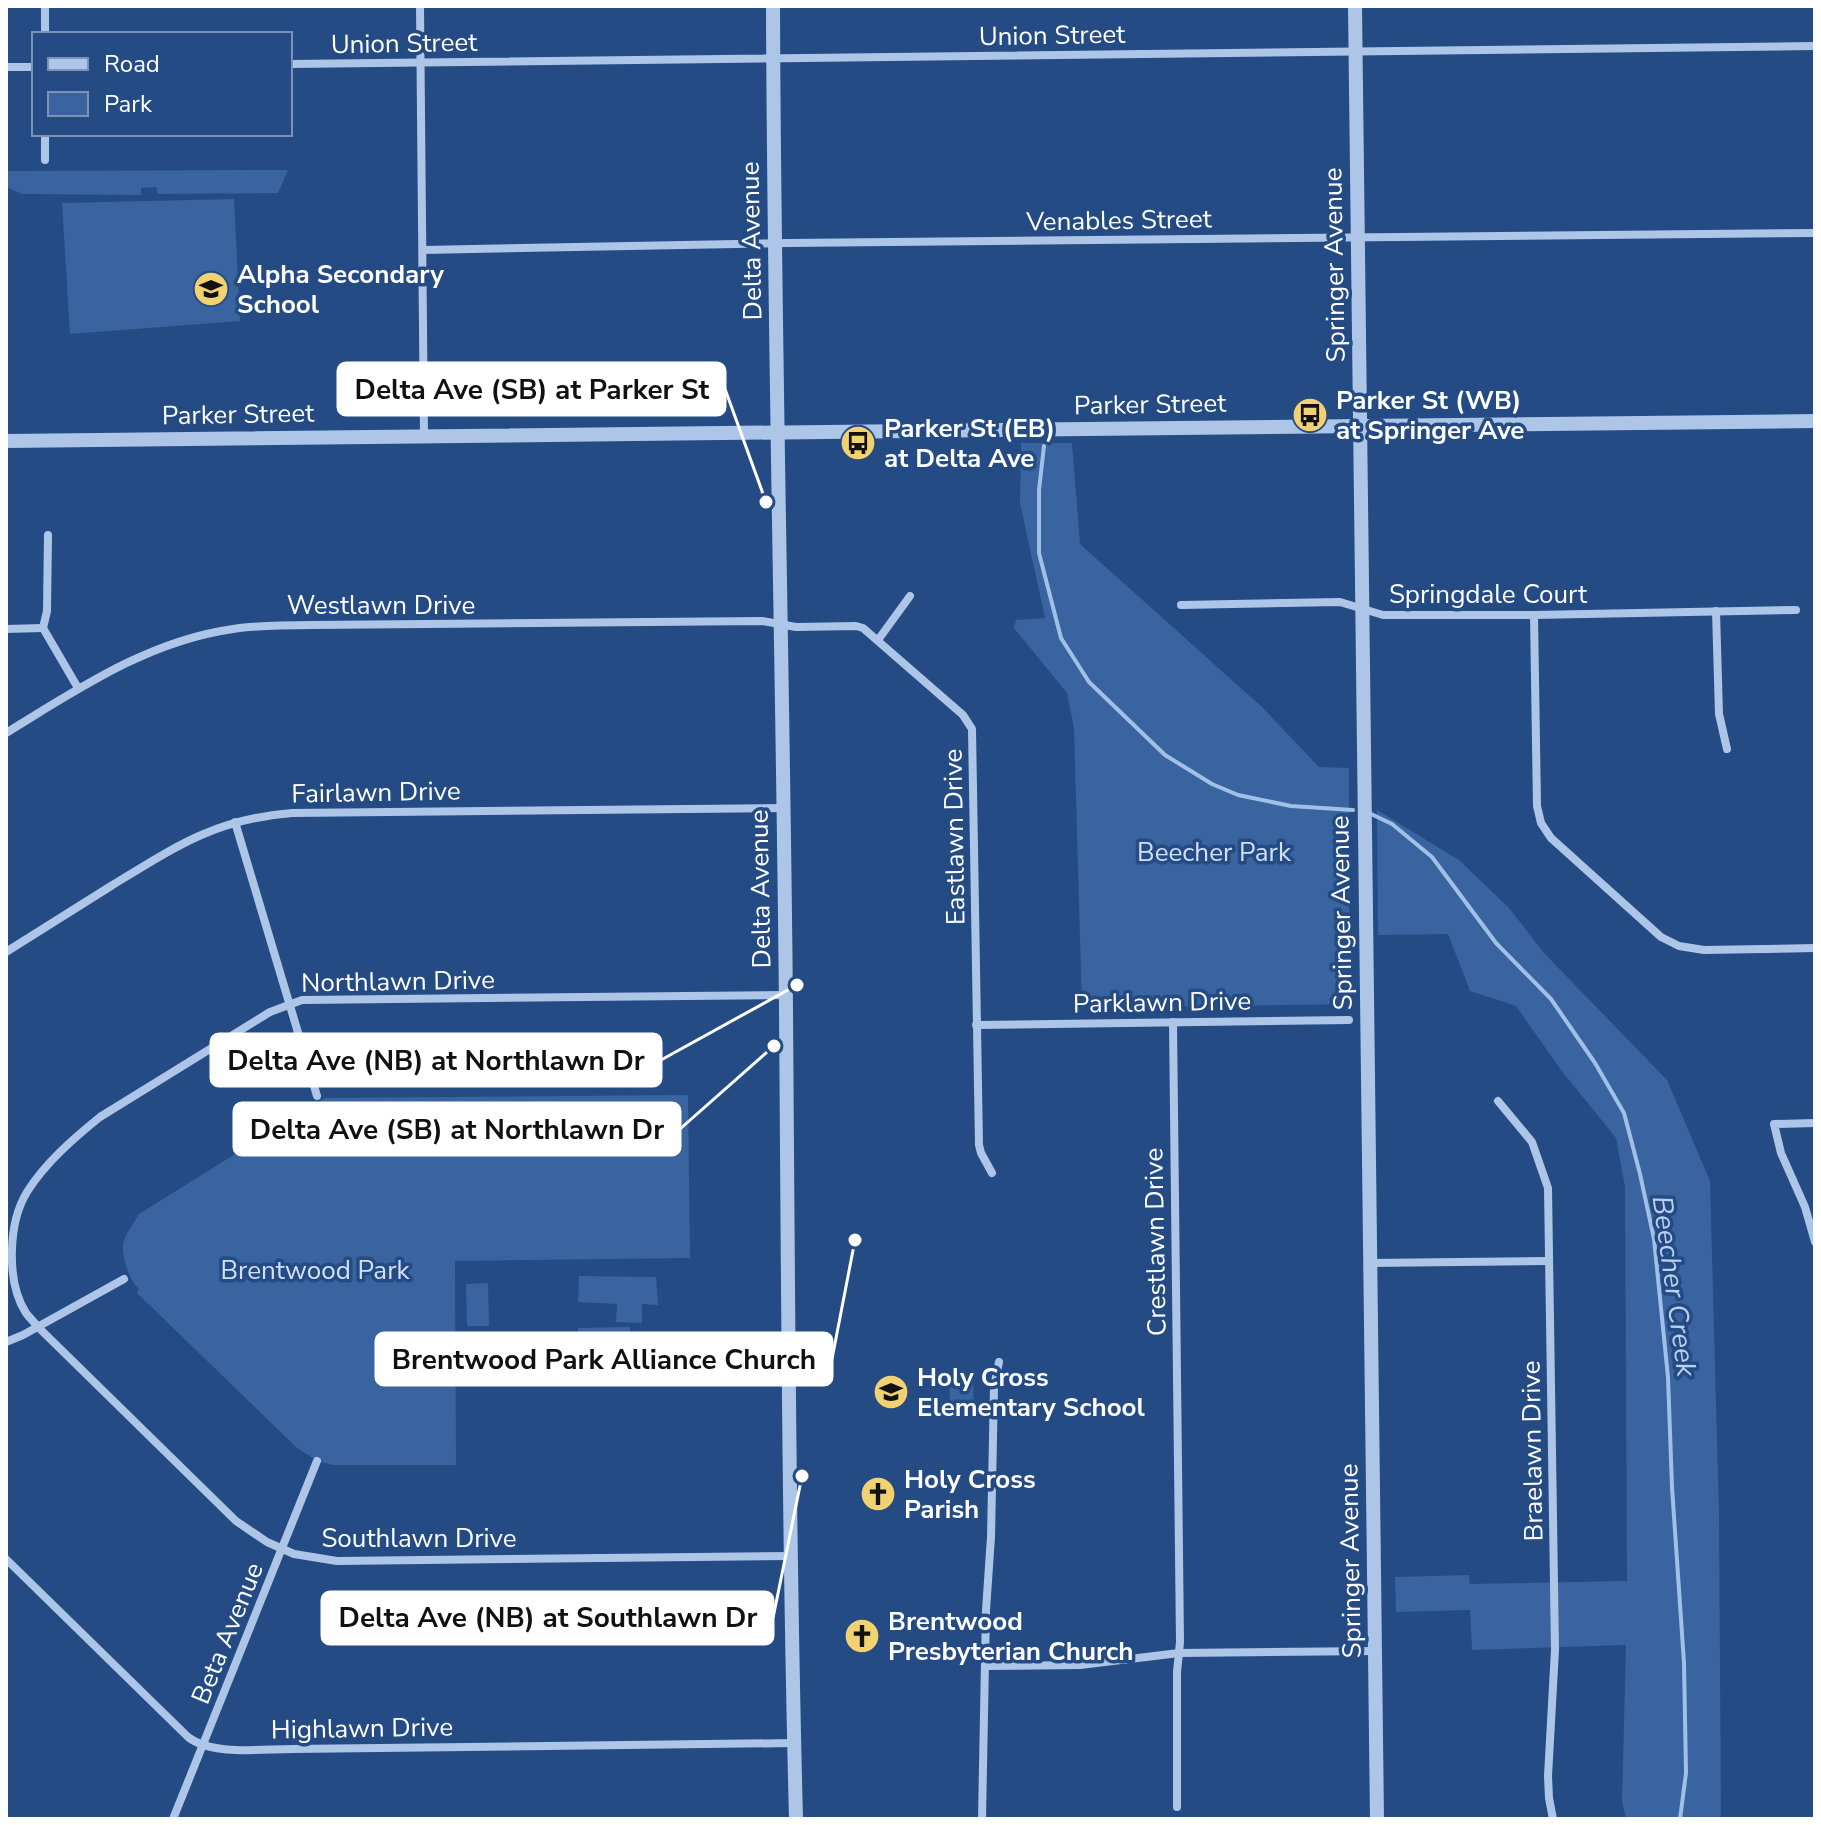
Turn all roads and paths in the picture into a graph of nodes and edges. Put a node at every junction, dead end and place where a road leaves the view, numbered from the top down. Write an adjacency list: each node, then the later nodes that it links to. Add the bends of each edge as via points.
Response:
1 (45, 6): 5 (street)
2 (420, 6): 9 (street)
3 (773, 6): 8 (street, Delta Avenue)
4 (1355, 6): 7 (street, Springer Avenue)
5 (45, 32)
6 (1815, 46): 7 (street, Union Street)
7 (1356, 51): 8 (street, Union Street); 16 (street, Springer Avenue)
8 (774, 59): 9 (street, Union Street); 17 (street, Delta Avenue)
9 (420, 63): 10 (street, Union Street); 18 (street)
10 (292, 64)
11 (6, 67): 12 (street)
12 (32, 67)
13 (45, 136): 14 (street)
14 (45, 160)
15 (1815, 233): 16 (street, Venables Street)
16 (1358, 237): 17 (street, Venables Street); 20 (street, Springer Avenue)
17 (775, 244): 18 (street, Venables Street); 21 (street, Delta Avenue)
18 (423, 250): 22 (street)
19 (1815, 421): 20 (street, Parker Street)
20 (1360, 426): 21 (street, Parker Street); 27 (street, Springer Avenue)
21 (777, 432): 22 (street, Parker Street); 31 (street, Delta Avenue)
22 (424, 436): 23 (street, Parker Street)
23 (6, 441)
24 (48, 535): 32 (street)
25 (910, 596): 34 (street)
26 (1181, 605): 27 (street, Springdale Court, via 1340,602)
27 (1362, 610): 30 (street, Springdale Court, via 1383,615); 53 (street, Springer Avenue)
28 (1796, 610): 29 (street, Springdale Court)
29 (1716, 611): 30 (street, Springdale Court); 37 (street, via 1719,714)
30 (1534, 615): 40 (street, via 1537,806 1551,838 1661,937 1679,946)
31 (781, 624): 34 (street, Eastlawn Drive, via 859,627); 35 (street, Westlawn Drive, via 258,626 172,644); 38 (street, Delta Avenue)
32 (43, 628): 33 (street); 35 (street)
33 (6, 629)
34 (878, 640): 46 (street, Eastlawn Drive, via 972,729)
35 (78, 688): 36 (street, Westlawn Drive)
36 (6, 733)
37 (1727, 749)
38 (783, 808): 39 (street, Fairlawn Drive, via 292,813); 42 (street, Delta Avenue)
39 (235, 822): 41 (street, Fairlawn Drive, via 179,845); 43 (street)
40 (1815, 948)
41 (6, 952)
42 (786, 995): 43 (street, Northlawn Drive); 60 (street, Delta Avenue)
43 (289, 1003): 47 (street); 55 (street, Northlawn Drive, via 100,1117 46,1167 26,1194 12,1241 18,1293)
44 (1349, 1020): 45 (street, Parklawn Drive)
45 (1173, 1022): 46 (street, Parklawn Drive); 63 (street, Crestlawn Drive)
46 (976, 1025): 50 (street, Eastlawn Drive, via 979,1145)
47 (317, 1096)
48 (1498, 1101): 52 (street, Braelawn Drive, via 1532,1142 1548,1188)
49 (1815, 1123): 51 (street, via 1774,1124)
50 (992, 1173)
51 (1815, 1242)
52 (1549, 1261): 53 (street); 72 (street, Braelawn Drive, via 1555,1650 1548,1776)
53 (1369, 1263): 62 (street, Springer Avenue)
54 (124, 1279): 55 (street)
55 (38, 1327): 56 (street); 59 (street, Southlawn Drive, via 236,1521)
56 (6, 1342)
57 (999, 1362): 64 (street)
58 (317, 1461): 59 (street, Beta Avenue)
59 (282, 1549): 60 (street, Southlawn Drive, via 337,1561); 66 (street, Beta Avenue)
60 (792, 1556): 65 (street, Delta Avenue)
61 (6, 1559): 66 (street, via 188,1737)
62 (1375, 1651): 63 (street); 71 (street, Springer Avenue)
63 (1179, 1653): 64 (street, via 1080,1665); 67 (street, Crestlawn Drive)
64 (985, 1666): 70 (street)
65 (794, 1743): 66 (street, Highlawn Drive, via 240,1749); 69 (street, Delta Avenue)
66 (203, 1745): 68 (street, Beta Avenue)
67 (1177, 1807)
68 (173, 1819)
69 (796, 1819)
70 (982, 1819)
71 (1377, 1819)
72 (1553, 1819)

